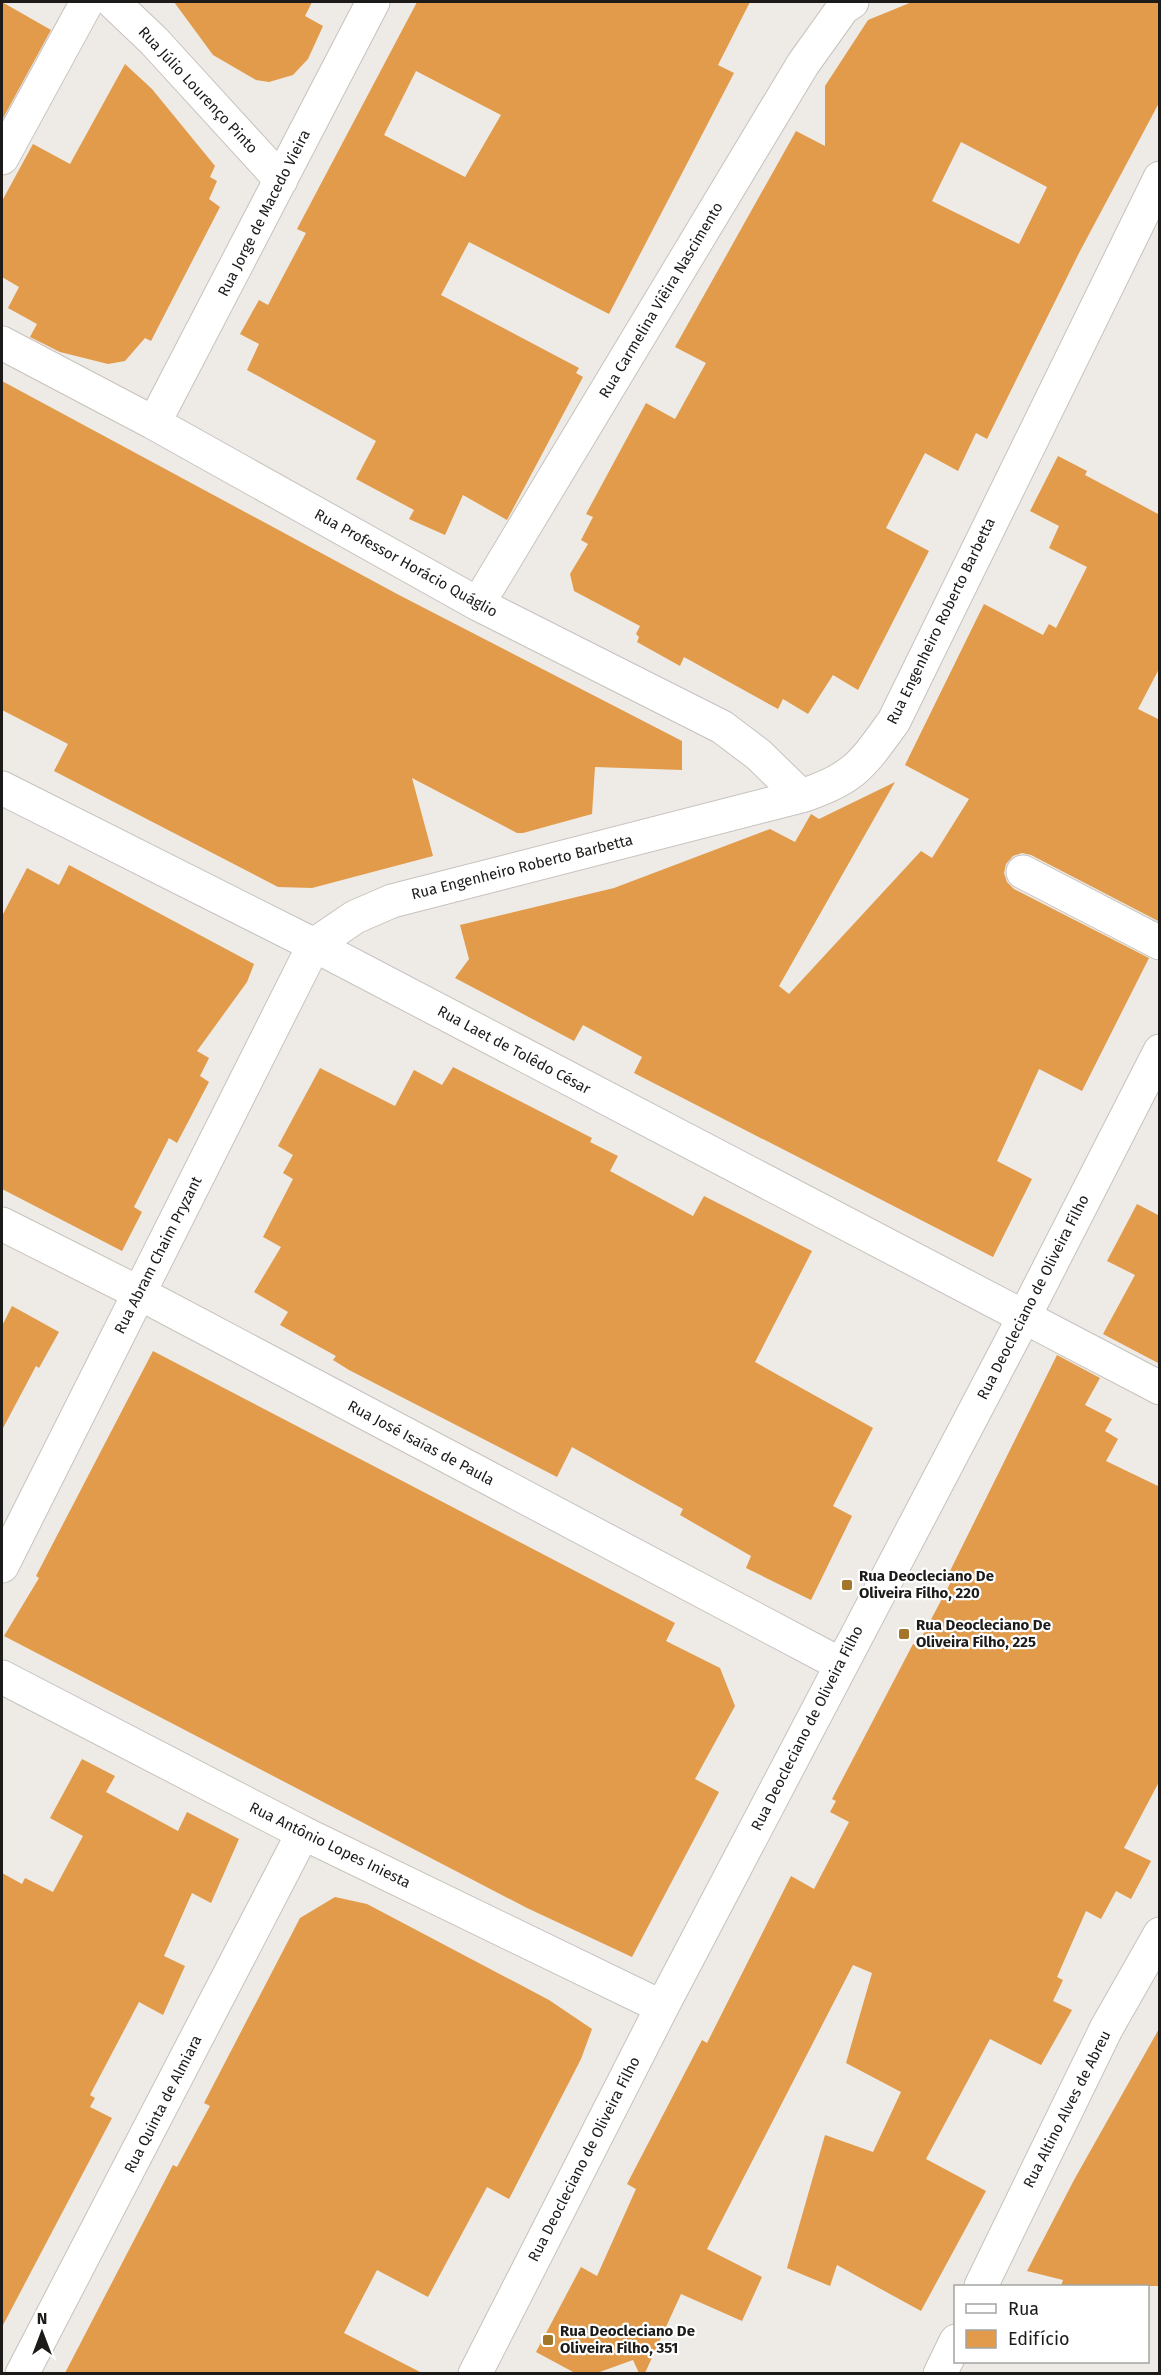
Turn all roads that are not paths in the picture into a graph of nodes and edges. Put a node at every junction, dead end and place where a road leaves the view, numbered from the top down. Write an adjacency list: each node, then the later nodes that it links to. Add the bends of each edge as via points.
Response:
1 (87, 2): 5 (street)
2 (113, 2): 7 (street, Rua Júlio Lourenço Pinto, via 154,41)
3 (373, 2): 7 (street, Rua Jorge de Macedo Vieira)
4 (852, 2): 10 (street, Rua Carmelina Viêira Nascimento, via 843,8 803,64)
5 (2, 158)
6 (1160, 178): 12 (street, Rua Engenheiro Roberto Barbetta, via 894,721 855,771 834,785)
7 (281, 180): 9 (street, Rua Jorge de Macedo Vieira)
8 (2, 343): 9 (street, Rua Professor Horácio Quáglio)
9 (154, 423): 10 (street, Rua Professor Horácio Quáglio)
10 (478, 604): 12 (street, Rua Professor Horácio Quáglio, via 722,727 759,755)
11 (2, 788): 15 (street, Rua Laet de Tolêdo César)
12 (801, 796): 15 (street, Rua Engenheiro Roberto Barbetta, via 392,901 355,917)
13 (1023, 872): 14 (street)
14 (1160, 944)
15 (314, 945): 18 (street, Rua Abram Chaim Pryzant); 19 (street, Rua Laet de Tolêdo César)
16 (1160, 1051): 19 (street, Rua Deocleciano de Oliveira Filho)
17 (2, 1224): 18 (street, Rua José Isaías de Paula)
18 (139, 1293): 21 (street, Rua Abram Chaim Pryzant); 22 (street, Rua José Isaías de Paula)
19 (1023, 1318): 20 (street, Rua Laet de Tolêdo César); 22 (street, Rua Deocleciano de Oliveira Filho)
20 (1160, 1388)
21 (2, 1566)
22 (840, 1664): 26 (street, Rua Deocleciano de Oliveira Filho)
23 (2, 1677): 24 (street, Rua Antônio Lopes Iniesta)
24 (303, 1833): 26 (street, Rua Antônio Lopes Iniesta); 29 (street, Rua Quinta de Almiara)
25 (1160, 1934): 27 (street, Rua Altino Alves de Abreu, via 1106,2029)
26 (662, 2007): 30 (street, Rua Deocleciano de Oliveira Filho)
27 (981, 2285)
28 (954, 2345): 31 (street)
29 (22, 2373)
30 (475, 2373)
31 (940, 2373)

